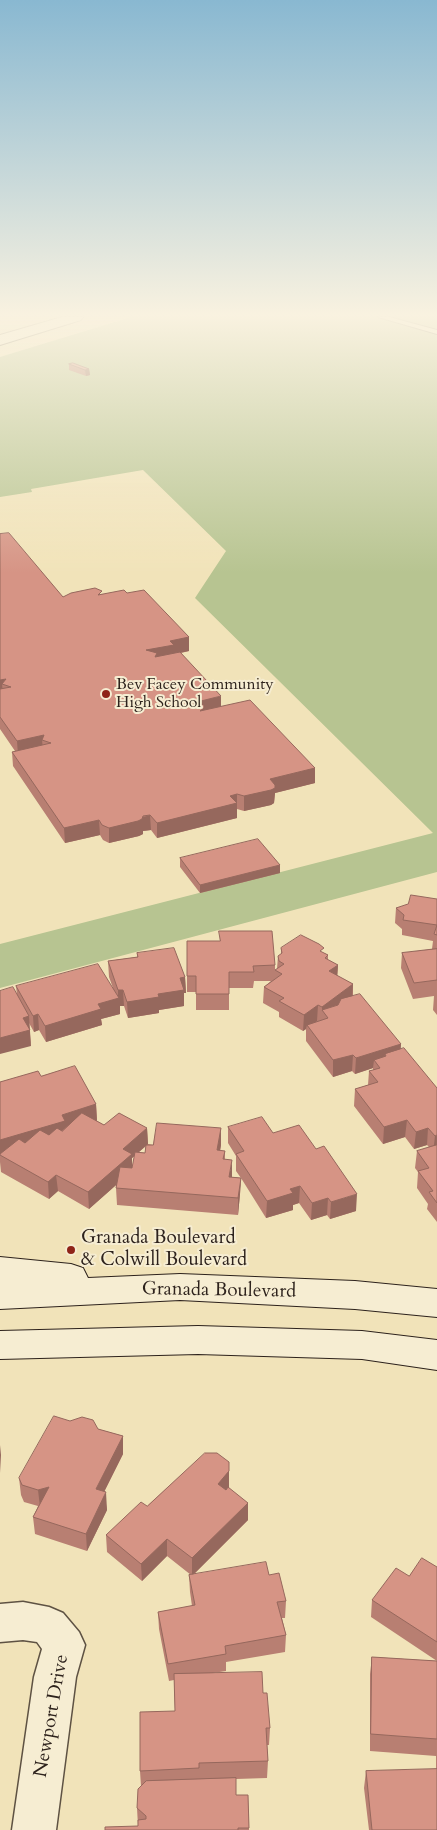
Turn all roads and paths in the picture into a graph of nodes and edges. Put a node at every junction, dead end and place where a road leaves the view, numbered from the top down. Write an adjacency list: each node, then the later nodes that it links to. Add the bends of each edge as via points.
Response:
1 (0, 1270): 2 (main road)
2 (180, 1287): 3 (main road, Granada Boulevard); 4 (main road, Granada Boulevard, via 355,1295)
3 (0, 1294)
4 (437, 1303)
5 (0, 1345): 6 (main road, via 198,1340 362,1345)
6 (437, 1355)
7 (0, 1623): 8 (street, Newport Drive, via 23,1621 50,1626 64,1645 55,1677)
8 (34, 1830)

